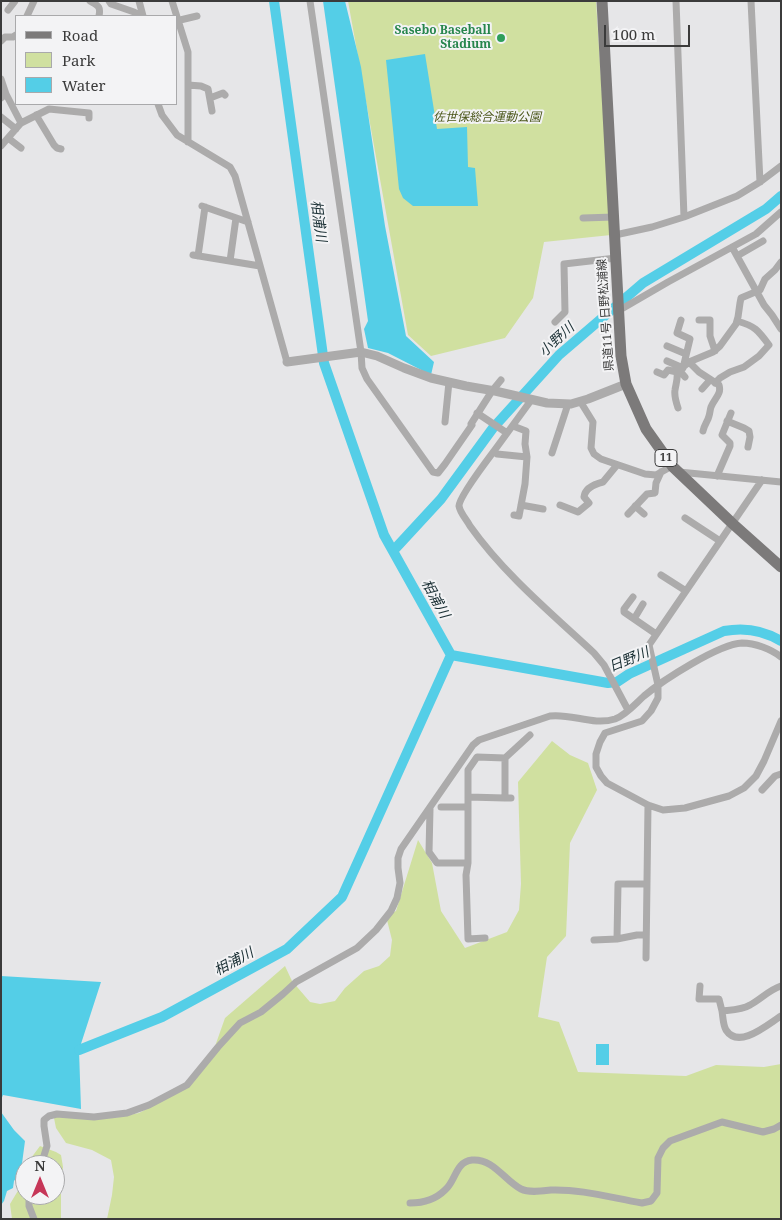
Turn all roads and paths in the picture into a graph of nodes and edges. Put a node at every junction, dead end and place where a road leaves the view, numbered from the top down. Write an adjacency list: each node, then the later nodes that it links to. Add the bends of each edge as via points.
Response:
1 (14, 1): 11 (street)
2 (34, 1): 12 (street)
3 (90, 1): 13 (street, via 99,7)
4 (109, 1): 14 (street)
5 (139, 1): 15 (street)
6 (172, 1): 16 (street)
7 (310, 1): 64 (street)
8 (602, 1): 45 (main road, 県道11号 日野松浦線 / 11)
9 (676, 1): 42 (street)
10 (751, 1): 40 (street)
11 (8, 10)
12 (27, 15)
13 (99, 15)
14 (140, 15)
15 (142, 15)
16 (176, 15)
17 (197, 16): 18 (street)
18 (178, 21)
19 (178, 24): 23 (street, via 188,52)
20 (15, 36): 21 (street)
21 (1, 41)
22 (1, 79): 25 (street)
23 (188, 85): 26 (street, via 208,89); 35 (street)
24 (225, 95): 26 (street)
25 (4, 96): 27 (street)
26 (210, 98): 29 (street)
27 (13, 102): 33 (street)
28 (158, 105): 35 (street, via 177,135)
29 (212, 111)
30 (36, 115): 32 (street, via 49,109 89,113); 33 (street); 38 (street, via 54,144)
31 (1, 117): 33 (street)
32 (89, 118)
33 (18, 126): 34 (street)
34 (8, 138): 36 (street); 37 (street)
35 (188, 142): 46 (street, via 230,167)
36 (1, 146)
37 (21, 148)
38 (61, 149)
39 (780, 169): 40 (street)
40 (760, 182): 42 (street, via 737,196)
41 (781, 212): 49 (street, via 756,234)
42 (684, 216): 47 (street)
43 (236, 218): 46 (street); 52 (street); 52 (street, via 204,206 195,255)
44 (583, 218): 45 (street)
45 (610, 218): 47 (main road, 県道11号 日野松浦線 / 11)
46 (248, 222): 54 (street)
47 (614, 235): 51 (main road, 県道11号 日野松浦線 / 11)
48 (763, 241): 50 (street)
49 (732, 247): 50 (street); 56 (street)
50 (737, 256): 55 (street)
51 (616, 258): 56 (main road, 県道11号 日野松浦線 / 11); 60 (street, via 564,264 565,312)
52 (230, 261): 54 (street)
53 (781, 262): 55 (street)
54 (260, 266): 67 (street)
55 (756, 291): 59 (street, via 742,298); 61 (street)
56 (618, 311): 75 (main road, 県道11号 日野松浦線 / 11)
57 (681, 320): 65 (street, via 677,333 690,339)
58 (699, 320): 63 (street, via 710,320 710,336)
59 (737, 320): 63 (street); 73 (street, via 758,331 769,345 744,367)
60 (555, 322)
61 (781, 329)
62 (667, 346): 65 (street)
63 (715, 351): 68 (street)
64 (359, 352): 67 (street); 74 (street); 83 (street, via 367,379 433,472 438,473 445,464)
65 (686, 354): 69 (street)
66 (667, 361): 69 (street)
67 (290, 362)
68 (689, 362): 69 (street); 73 (street)
69 (680, 370): 70 (street, via 668,370 664,375); 71 (street); 81 (street, via 675,391)
70 (657, 372)
71 (685, 376)
72 (501, 380): 77 (street)
73 (712, 381): 76 (street); 87 (street, via 719,385 720,392)
74 (449, 382): 77 (street); 85 (street)
75 (626, 384): 79 (street); 94 (main road, 県道11号 日野松浦線 / 11, via 646,429)
76 (702, 389)
77 (493, 391): 78 (street); 83 (street)
78 (530, 399): 80 (street); 86 (street)
79 (580, 401): 80 (street); 93 (street, via 593,422 591,448 594,454)
80 (568, 404): 91 (street)
81 (678, 408)
82 (731, 413): 84 (street)
83 (478, 414): 88 (street)
84 (728, 421): 89 (street, via 749,431); 96 (street, via 722,435 730,446)
85 (445, 422)
86 (513, 426): 88 (street); 92 (street, via 526,430)
87 (703, 431)
88 (507, 433): 90 (street)
89 (748, 447)
90 (494, 451): 92 (street); 120 (street, via 460,501 463,516 510,574 594,653)
91 (552, 453)
92 (527, 457): 101 (street)
93 (617, 465): 95 (street, via 645,474); 102 (street, via 603,482 584,493 589,503 578,512)
94 (674, 469): 95 (street); 96 (street); 109 (main road, 県道11号 日野松浦線 / 11)
95 (661, 472): 99 (street, via 655,493)
96 (717, 476): 97 (street)
97 (762, 480): 98 (street); 109 (street)
98 (781, 482)
99 (650, 493): 100 (street); 103 (street)
100 (658, 499)
101 (522, 504): 104 (street); 107 (street, via 519,516)
102 (560, 505)
103 (635, 506): 105 (street); 106 (street)
104 (543, 509)
105 (628, 514)
106 (644, 514)
107 (514, 515)
108 (685, 518): 110 (street)
109 (733, 524): 110 (street); 111 (main road, 県道11号 日野松浦線 / 11)
110 (720, 541): 113 (street)
111 (781, 567)
112 (661, 575): 113 (street)
113 (686, 591): 117 (street)
114 (633, 597): 116 (street, via 624,612)
115 (643, 604): 116 (street)
116 (634, 619): 117 (street)
117 (656, 634): 119 (street, via 649,645)
118 (781, 657): 119 (street, via 755,645 729,645)
119 (657, 682): 120 (street); 128 (street, via 658,698 642,721 604,733 596,754 596,767 607,783)
120 (628, 710): 130 (street, via 613,720 601,721 550,716 479,740 468,751)
121 (781, 720): 128 (street, via 756,776 744,788 729,796 685,808 663,810)
122 (530, 735): 123 (street)
123 (505, 758): 126 (street, via 478,757 468,770); 126 (street, via 508,798)
124 (781, 774): 125 (street)
125 (762, 790)
126 (468, 797): 127 (street)
127 (468, 806): 129 (street); 131 (street)
128 (648, 806): 132 (street)
129 (441, 807)
130 (430, 809): 131 (street, via 429,852 437,863); 143 (street, via 401,849 398,858 400,883 391,911 357,948 296,982 261,1012 240,1023 186,1085 127,1113 94,1117 48,1116 44,1120 47,1146)
131 (468, 863): 134 (street, via 468,939)
132 (647, 884): 133 (street); 135 (street, via 618,884)
133 (646, 935): 135 (street); 137 (street)
134 (485, 938)
135 (617, 939): 136 (street)
136 (594, 940)
137 (646, 958)
138 (700, 986): 140 (street, via 699,998 719,999)
139 (781, 986): 140 (street, via 773,988 749,1006)
140 (722, 1011): 141 (street, via 726,1030 736,1038 752,1035)
141 (781, 1016)
142 (781, 1125): 144 (street, via 763,1132 722,1122 670,1140 658,1158 657,1193 652,1200 642,1203 567,1190 527,1191 481,1160 465,1162 447,1189 434,1198)
143 (44, 1155)
144 (410, 1203)
145 (29, 1205): 146 (street)
146 (34, 1219)

